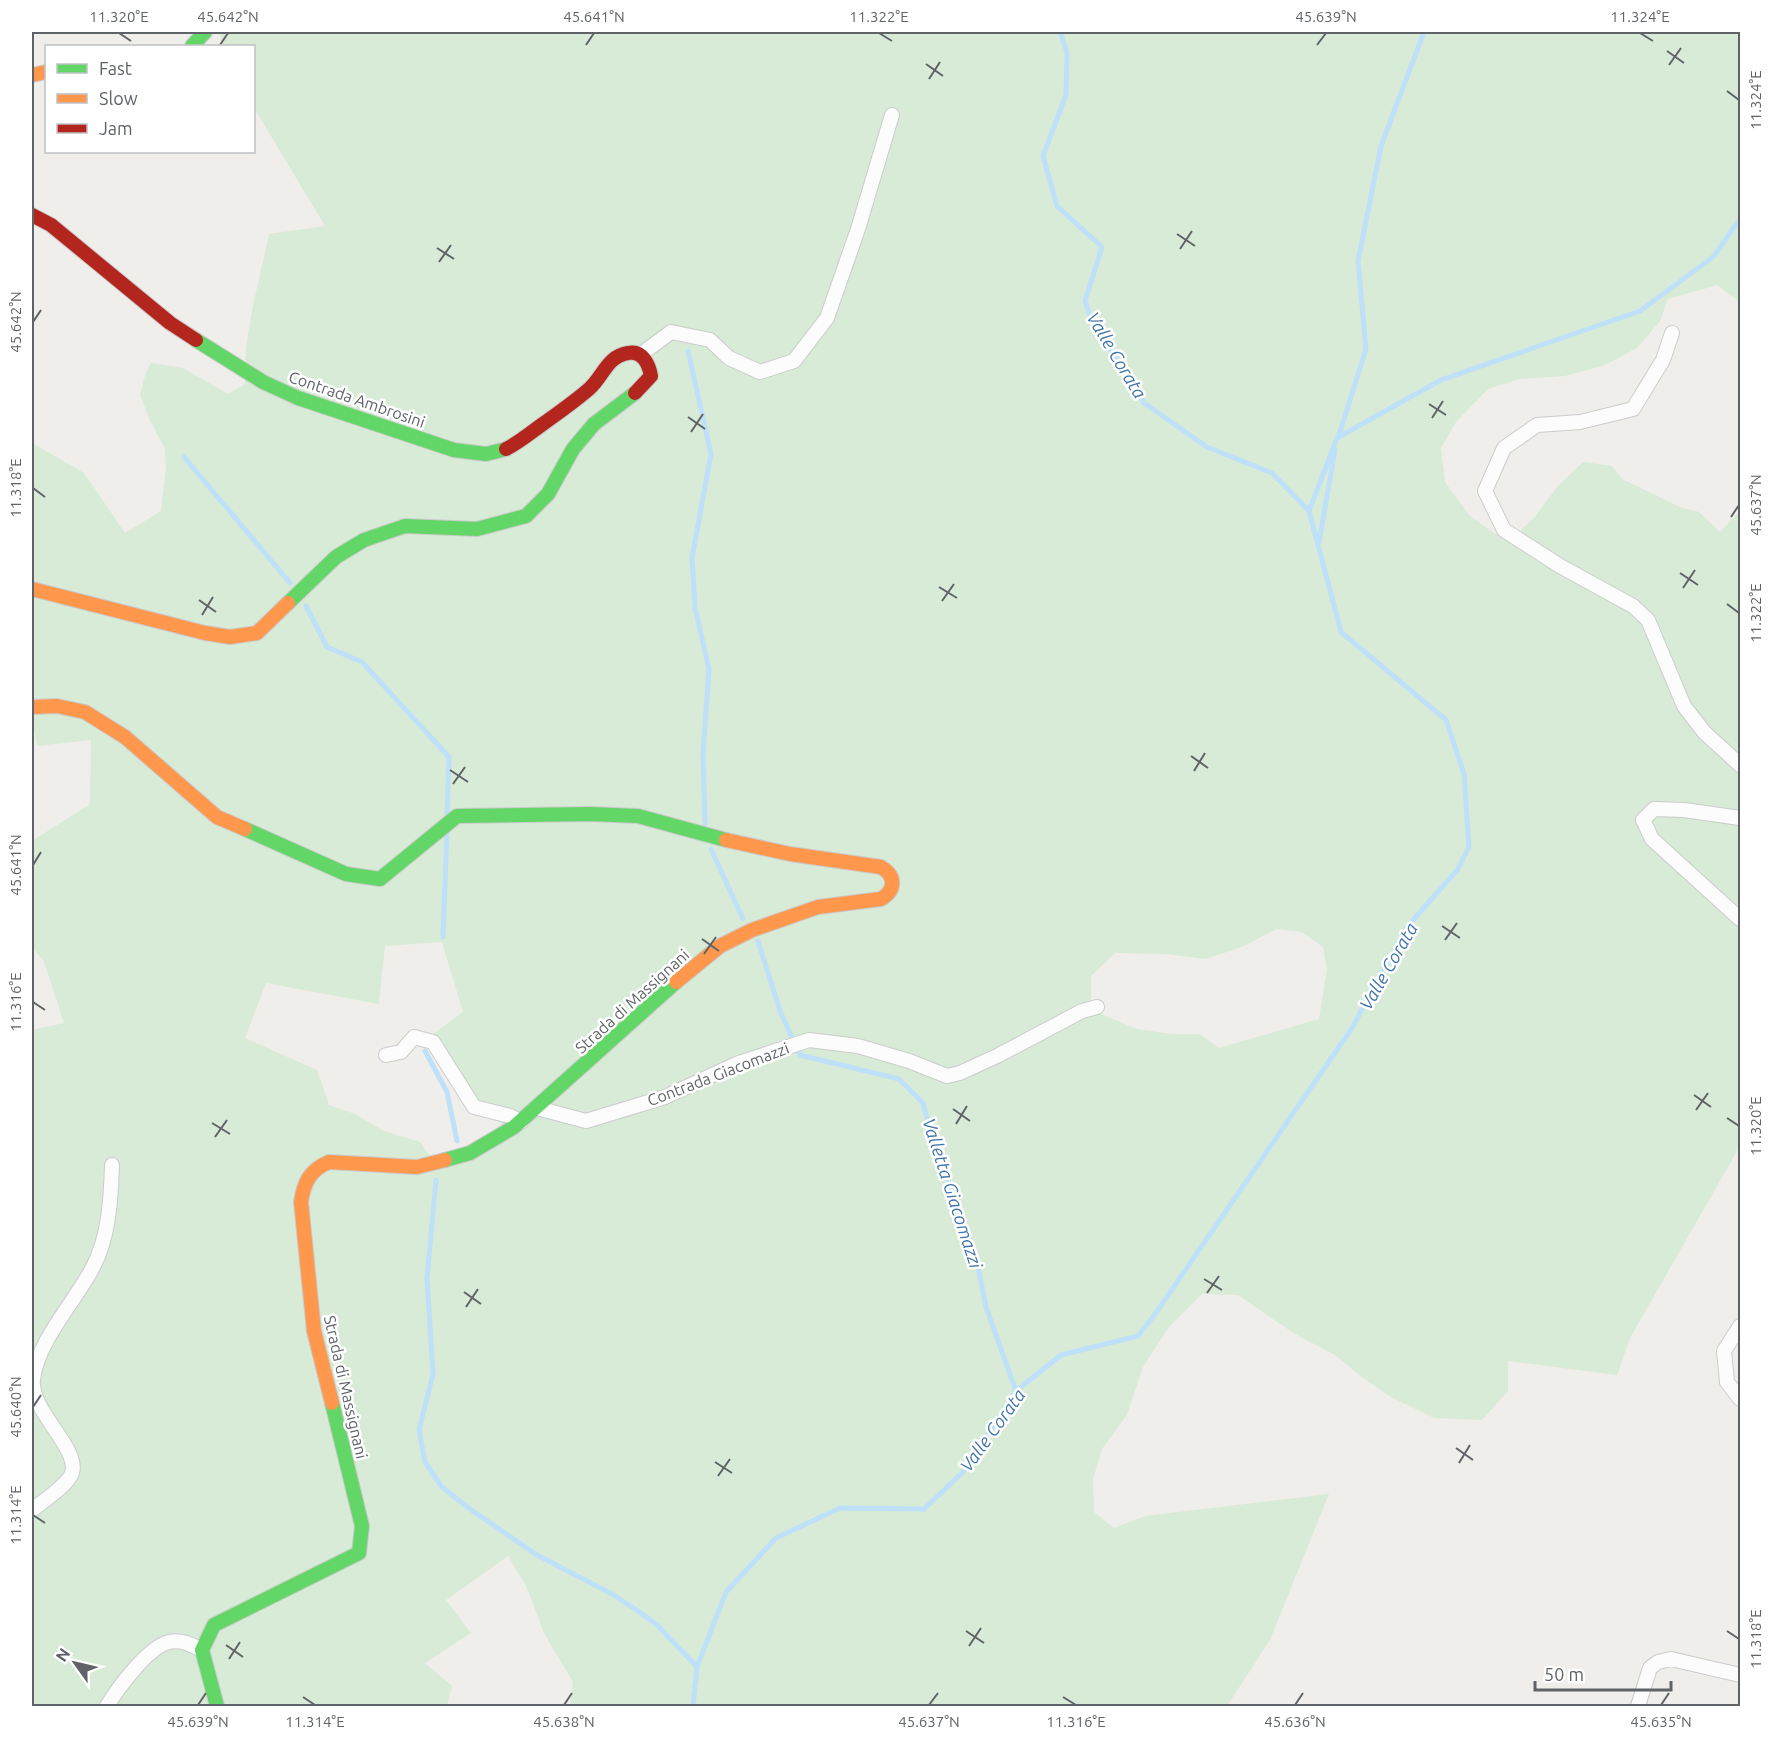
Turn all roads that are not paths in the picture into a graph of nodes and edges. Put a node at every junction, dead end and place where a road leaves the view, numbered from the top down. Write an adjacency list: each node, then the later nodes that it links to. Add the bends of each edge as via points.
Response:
1 (205, 32): 2 (street)
2 (193, 45)
3 (892, 115): 6 (street, via 827,318 794,361 760,372 729,358 710,340 671,332)
4 (32, 215): 6 (street, Contrada Ambrosini, via 51,225 170,323 263,382 298,398 454,450 486,454 508,449 581,396 616,357 630,352)
5 (1672, 333): 9 (street, via 1662,360 1633,409 1580,422 1537,425 1504,448 1485,491 1504,530 1633,606 1648,620 1684,706 1704,732)
6 (644, 359): 7 (street, via 651,376 594,424 573,449 548,494 526,516 477,529 405,526 364,540 336,557 257,633 230,637 205,633)
7 (32, 590)
8 (32, 707): 14 (street, Strada di Massignani, via 57,706 85,712 125,737 217,817 346,874 380,879 457,816 590,813 638,816 737,843 881,867 890,873 892,888 886,897 818,907 752,930 720,946)
9 (1740, 765)
10 (1740, 818): 11 (street, via 1654,809 1643,820 1652,839)
11 (1740, 919)
12 (1097, 1007): 14 (street, Contrada Giacomazzi, via 947,1076 858,1046 809,1040 736,1064 665,1097 586,1121)
13 (386, 1055): 15 (street, via 401,1052 414,1037 433,1042 474,1107)
14 (537, 1108): 15 (street, Strada di Massignani)
15 (521, 1122): 20 (street, Strada di Massignani, via 470,1154 417,1167 329,1162 317,1166 304,1183 301,1202 314,1331 362,1526 359,1553 214,1625)
16 (112, 1165): 19 (street, via 104,1239 95,1265 52,1331 32,1380 36,1400 72,1458 72,1473)
17 (1740, 1326): 18 (street, via 1724,1351 1727,1382)
18 (1740, 1399)
19 (32, 1510)
20 (202, 1650): 22 (street, via 191,1644 167,1642 146,1656); 23 (street)
21 (1740, 1675): 24 (street, via 1671,1659 1659,1662 1650,1668)
22 (107, 1707)
23 (217, 1707)
24 (1638, 1707)

